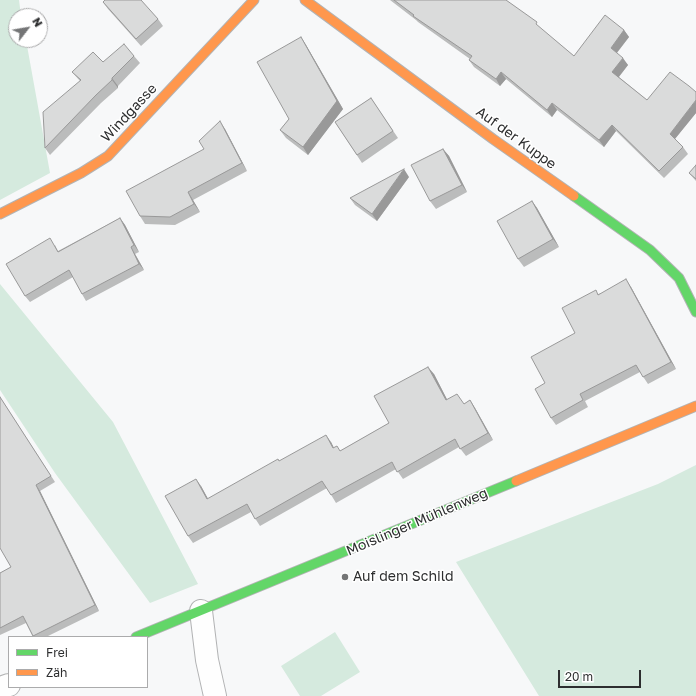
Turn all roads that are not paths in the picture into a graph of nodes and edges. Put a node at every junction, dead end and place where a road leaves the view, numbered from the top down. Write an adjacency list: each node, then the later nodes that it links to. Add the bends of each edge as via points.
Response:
1 (254, 0): 3 (street, Windgasse, via 108,156 81,173)
2 (304, 0): 4 (street, Auf der Kuppe, via 650,250 679,278)
3 (0, 214)
4 (696, 312)
5 (696, 406): 6 (street, Moislinger Mühlenweg)
6 (201, 611): 7 (street, Moislinger Mühlenweg); 8 (street, via 207,660)
7 (138, 636)
8 (215, 696)

